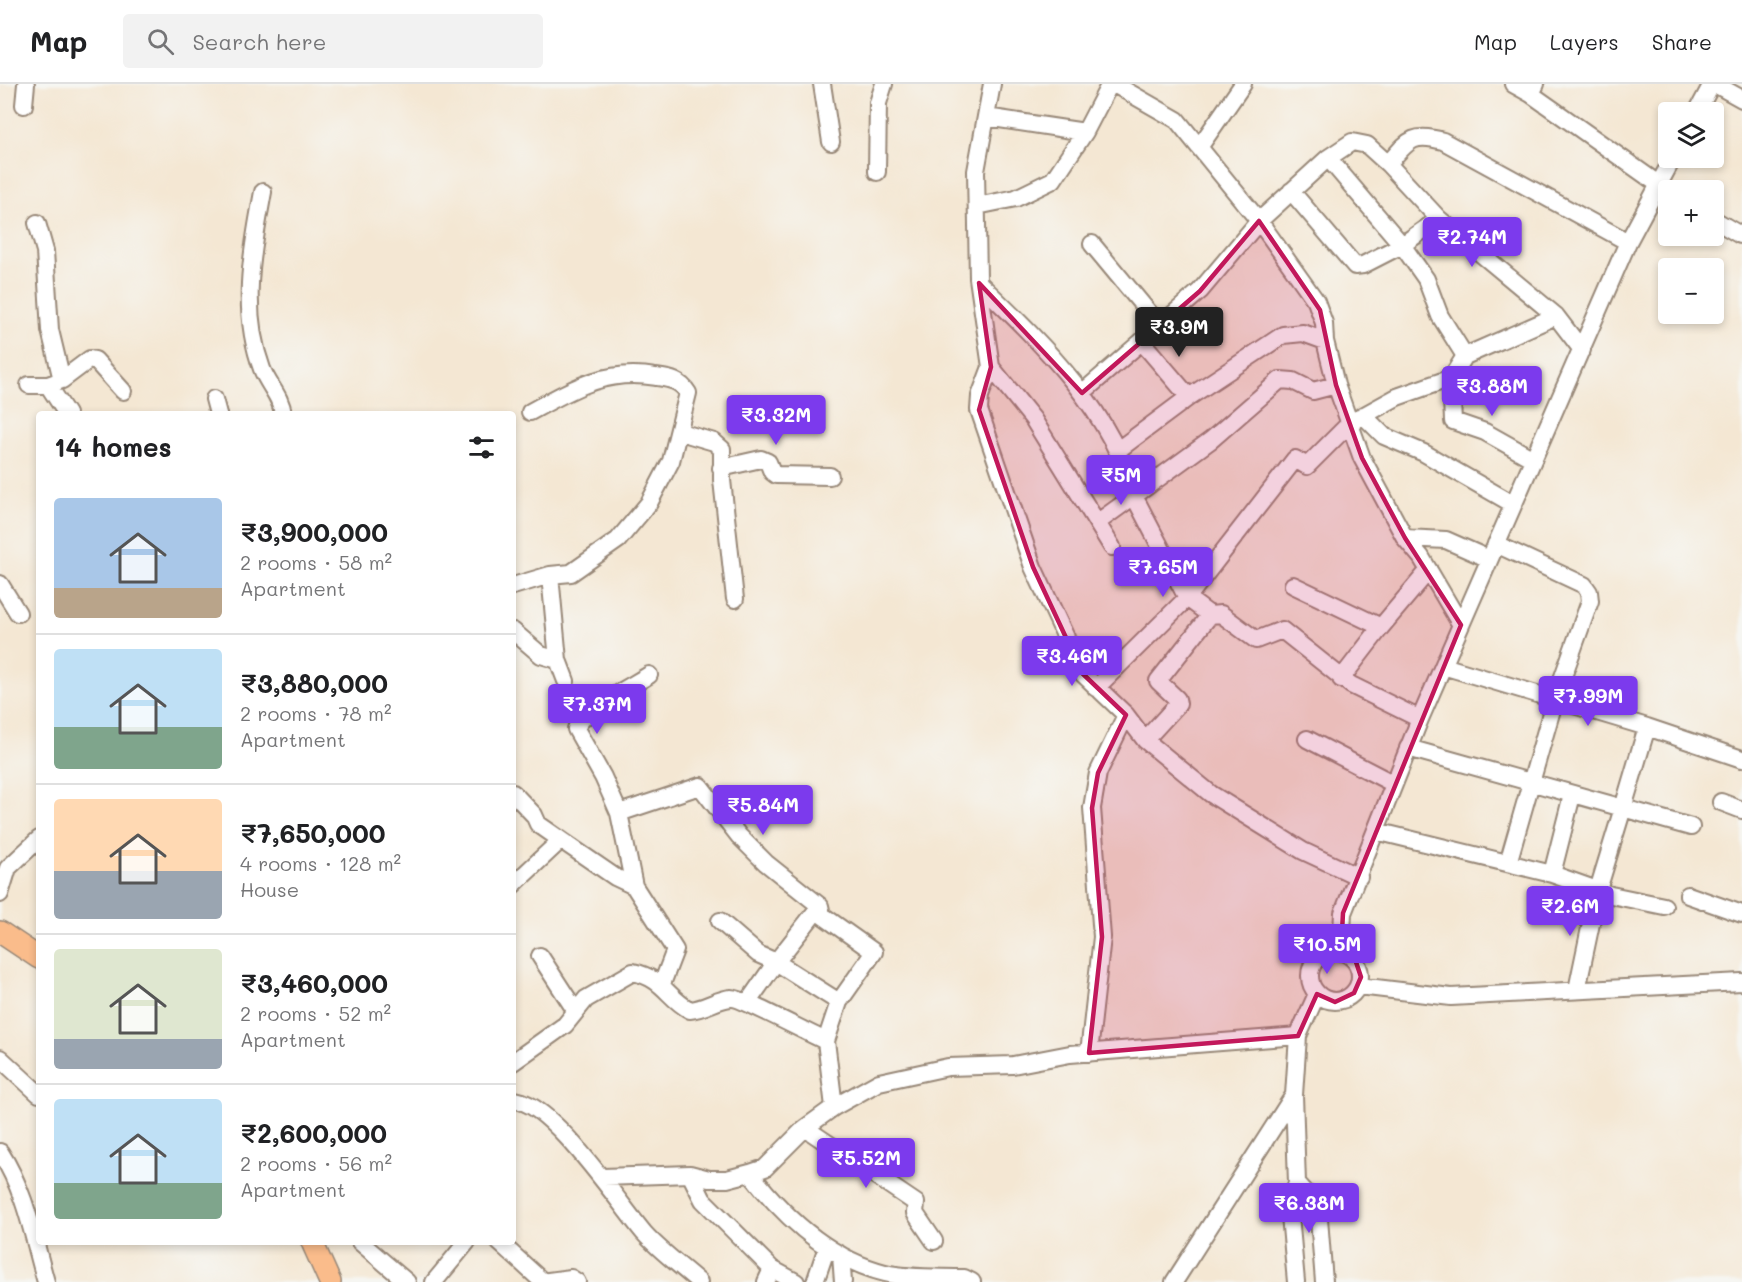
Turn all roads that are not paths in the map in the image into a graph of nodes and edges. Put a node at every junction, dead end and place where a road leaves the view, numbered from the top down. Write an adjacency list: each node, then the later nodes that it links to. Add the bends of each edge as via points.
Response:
1 (26, 84): 12 (street)
2 (822, 84): 15 (street)
3 (884, 84): 19 (street, via 878,102)
4 (992, 84): 13 (street)
5 (1112, 84): 14 (street); 16 (street, via 1177,120)
6 (1243, 84): 16 (street)
7 (1513, 84): 9 (street)
8 (1714, 84): 10 (street); 11 (street)
9 (1534, 89): 20 (street)
10 (1742, 99)
11 (1703, 102)
12 (24, 105)
13 (986, 117): 14 (street); 24 (street, via 976,171)
14 (1084, 132): 24 (street, via 1053,180 1016,198)
15 (831, 142)
16 (1200, 146): 26 (street)
17 (1328, 158): 18 (street, via 1352,142 1367,145); 21 (street); 32 (street)
18 (1388, 164): 25 (street); 30 (street, via 1405,144 1424,136 1443,141)
19 (877, 172)
20 (1658, 184)
21 (1291, 191): 26 (street); 32 (street, via 1355,266)
22 (263, 192): 49 (street, via 250,260 250,316 262,369)
23 (1658, 196): 30 (street)
24 (977, 206): 33 (street)
25 (1439, 219): 32 (street); 34 (street)
26 (1260, 221): 35 (street, via 1200,291); 36 (street, via 1316,301)
27 (37, 223): 42 (street, via 45,251)
28 (1724, 225): 29 (street)
29 (1741, 234)
30 (1628, 242): 38 (street)
31 (1092, 244): 35 (street)
32 (1402, 245): 39 (street, via 1426,279 1440,316)
33 (979, 283): 40 (street); 46 (street)
34 (1556, 316): 38 (street); 39 (street)
35 (1160, 326): 37 (street)
36 (1325, 341): 44 (street); 47 (street, via 1303,333 1283,335)
37 (1142, 342): 46 (street); 47 (street)
38 (1582, 350): 54 (street)
39 (1465, 356): 41 (street)
40 (991, 368): 59 (street, via 1033,418); 80 (street, via 979,410 1032,567 1083,674)
41 (1451, 378): 51 (street, via 1397,397); 54 (street, via 1453,421 1485,432)
42 (55, 382): 43 (street); 45 (street, via 90,359); 48 (street)
43 (29, 384)
44 (1336, 385): 51 (street); 57 (street, via 1313,391 1293,381 1280,380 1211,440)
45 (123, 391)
46 (1082, 393): 53 (street)
47 (1190, 396): 53 (street)
48 (65, 411)
49 (283, 411)
50 (530, 411): 52 (street, via 587,381 633,373 676,380 684,387 688,393)
51 (1357, 419): 58 (street); 60 (street, via 1362,458); 68 (street, via 1306,466 1295,459)
52 (680, 432): 55 (street, via 720,445); 64 (street, via 671,461 649,503 618,540 571,573)
53 (1118, 450): 57 (street)
54 (1533, 459): 58 (street)
55 (722, 468): 56 (street, via 761,459 768,462 776,475); 69 (street)
56 (831, 476)
57 (1134, 496): 59 (street); 68 (street)
58 (1513, 504): 62 (street)
59 (1098, 522): 61 (street)
60 (1405, 538): 62 (street, via 1446,540); 63 (street)
61 (1112, 548)
62 (1493, 552): 72 (street); 81 (street, via 1584,585 1589,592 1590,601)
63 (1429, 570): 72 (street); 73 (street)
64 (550, 575): 66 (street); 75 (street)
65 (0, 584): 70 (street)
66 (516, 585)
67 (1293, 585): 73 (street)
68 (1187, 598): 71 (street); 80 (street)
69 (735, 599)
70 (18, 613)
71 (1210, 615): 78 (street, via 1221,614 1256,640 1282,630); 86 (street, via 1158,681 1178,704)
72 (1461, 625): 76 (street)
73 (1381, 627): 78 (street)
74 (516, 634): 75 (street, via 541,655)
75 (558, 660): 79 (street)
76 (1443, 666): 81 (street); 83 (street)
77 (649, 675): 96 (street, via 577,724 576,729)
78 (1341, 678): 83 (street)
79 (566, 681)
80 (1096, 688): 82 (street)
81 (1555, 699): 84 (street); 90 (street)
82 (1126, 715): 86 (street); 128 (street, via 1098,773 1092,808 1102,938)
83 (1420, 718): 87 (street)
84 (1647, 727): 88 (street); 94 (street)
85 (1307, 739): 89 (street)
86 (1145, 740): 103 (street, via 1211,794 1303,851)
87 (1408, 748): 89 (street); 90 (street)
88 (1742, 759)
89 (1394, 784): 98 (street)
90 (1532, 784): 91 (street); 101 (street)
91 (1572, 795): 94 (street); 102 (street)
92 (516, 796): 99 (street, via 538,824)
93 (1721, 802): 95 (street)
94 (1623, 808): 97 (street); 106 (street)
95 (1742, 810)
96 (619, 813): 105 (street); 109 (street, via 700,786 766,863)
97 (1691, 827)
98 (1376, 831): 101 (street); 103 (street)
99 (561, 840): 104 (street); 105 (street)
100 (36, 842): 107 (street, via 8,868)
101 (1508, 863): 102 (street)
102 (1552, 874): 106 (street)
103 (1359, 877): 114 (street, via 1343,913)
104 (516, 882)
105 (634, 886): 119 (street, via 675,950)
106 (1598, 891): 110 (street); 121 (street)
107 (0, 894)
108 (1688, 895): 111 (street)
109 (820, 906): 117 (street); 124 (street, via 822,915 874,952)
110 (1664, 906)
111 (1742, 914)
112 (720, 921): 117 (street, via 758,954)
113 (0, 932): 115 (main road)
114 (1341, 951): 120 (street, via 1355,959); 122 (street, via 1323,953 1311,966 1310,977)
115 (36, 956)
116 (540, 956): 125 (street)
117 (776, 962): 123 (street); 124 (street)
118 (1742, 982): 121 (street)
119 (662, 984): 123 (street, via 690,1010 732,998); 125 (street, via 633,972 586,999)
120 (1359, 986): 121 (street, via 1450,997); 122 (street, via 1342,1000 1327,1000)
121 (1577, 990)
122 (1317, 994): 126 (street)
123 (748, 1002): 127 (street)
124 (838, 1002): 127 (street)
125 (575, 1010): 130 (street, via 564,1025)
126 (1298, 1036): 128 (street); 132 (street)
127 (826, 1041): 134 (street)
128 (1089, 1053): 134 (street, via 1013,1065 948,1067 879,1082)
129 (0, 1058): 131 (street)
130 (516, 1060)
131 (36, 1091)
132 (1294, 1095): 140 (street); 161 (street)
133 (516, 1098): 139 (street, via 545,1116)
134 (834, 1107): 135 (street)
135 (805, 1128): 137 (street, via 765,1168); 142 (street, via 916,1203 915,1213)
136 (0, 1152): 141 (street, via 14,1173)
137 (750, 1173): 138 (street, via 727,1179); 148 (street, via 791,1221)
138 (690, 1174): 139 (street); 149 (street, via 703,1200)
139 (603, 1177): 156 (street, via 645,1233)
140 (1297, 1183): 162 (street, via 1289,1204); 163 (street, via 1318,1206)
141 (36, 1241)
142 (934, 1241)
143 (37, 1245): 150 (street)
144 (313, 1245): 151 (main road)
145 (364, 1245): 152 (street)
146 (465, 1245): 153 (street)
147 (502, 1245): 154 (street)
148 (834, 1251): 158 (street); 159 (street); 160 (street, via 886,1273 964,1278)
149 (769, 1275): 157 (street)
150 (46, 1282)
151 (330, 1282)
152 (407, 1282)
153 (434, 1282)
154 (541, 1282): 155 (street, via 571,1278)
155 (577, 1282)
156 (699, 1282)
157 (796, 1282)
158 (815, 1282)
159 (843, 1282)
160 (972, 1282)
161 (1174, 1282)
162 (1296, 1282)
163 (1324, 1282)

